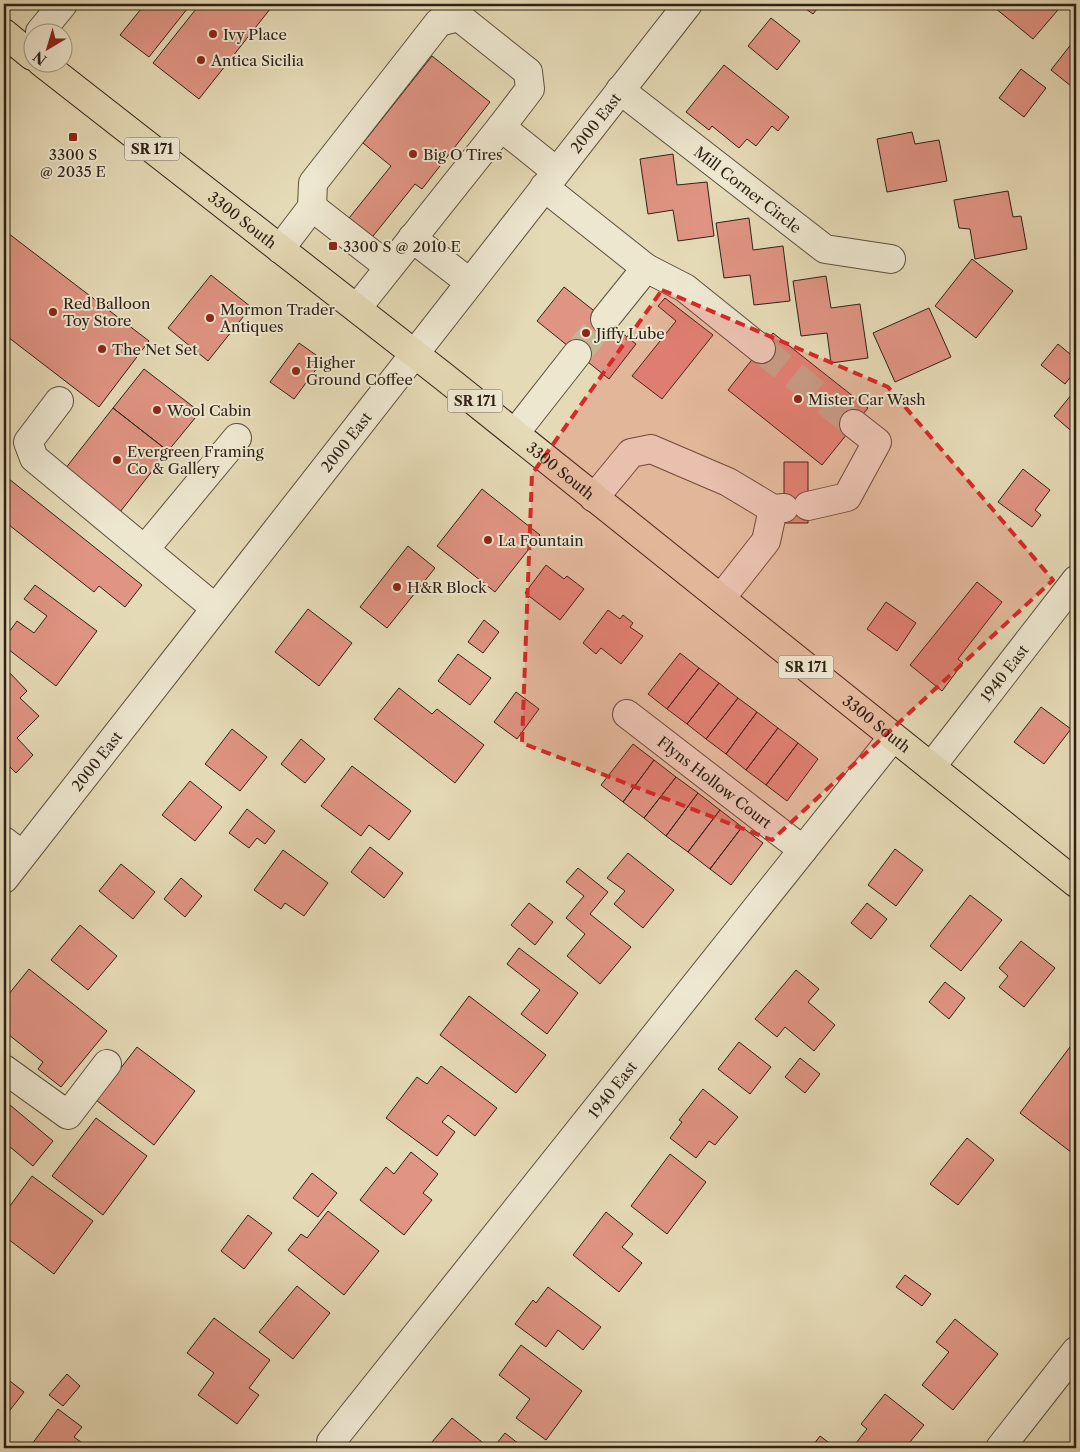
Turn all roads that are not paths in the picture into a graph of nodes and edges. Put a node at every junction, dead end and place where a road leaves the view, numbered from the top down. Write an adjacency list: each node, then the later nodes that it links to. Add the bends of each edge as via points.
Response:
1 (63, 4): 3 (street)
2 (688, 4): 7 (street, 2000 East)
3 (52, 22)
4 (4, 33): 5 (main road, 3300 South / SR 171)
5 (22, 42)
6 (63, 72): 12 (main road, 3300 South / SR 171)
7 (620, 90): 9 (street, 2000 East); 13 (street, Mill Corner Circle, via 825,249)
8 (501, 127): 9 (street); 10 (street, via 530,89 528,72 459,17 439,22 313,183); 11 (street)
9 (550, 179): 15 (street); 16 (street, 2000 East)
10 (312, 207): 12 (street); 14 (street)
11 (412, 238): 14 (street); 16 (street)
12 (280, 249): 17 (main road, 3300 South / SR 171)
13 (891, 259)
14 (388, 267): 17 (street)
15 (646, 268): 18 (street); 19 (street, via 685,288)
16 (469, 282): 20 (street, 2000 East)
17 (357, 308): 20 (main road, 3300 South / SR 171)
18 (605, 319)
19 (761, 349)
20 (414, 353): 24 (main road, 3300 South / SR 171); 31 (street, 2000 East)
21 (577, 354): 24 (street)
22 (59, 401): 28 (street, via 28,442 34,458)
23 (854, 424): 27 (street, via 877,442 846,497)
24 (515, 434): 26 (main road, 3300 South / SR 171)
25 (237, 438): 28 (street)
26 (594, 498): 27 (street, via 631,453 651,449); 30 (main road, 3300 South / SR 171)
27 (788, 508): 30 (street)
28 (145, 549): 31 (street)
29 (1076, 580): 34 (street, 1940 East)
30 (721, 598): 33 (main road, 3300 South / SR 171)
31 (215, 608): 35 (street, 2000 East)
32 (627, 714): 36 (street, Flyns Hollow Court)
33 (893, 736): 34 (main road, 3300 South / SR 171); 36 (street, 1940 East)
34 (931, 766): 38 (main road, 3300 South / SR 171)
35 (13, 848): 37 (street, 2000 East)
36 (803, 850): 42 (street, 1940 East)
37 (4, 879)
38 (1076, 883)
39 (107, 1064): 40 (street, via 68,1116)
40 (4, 1069)
41 (1076, 1351): 43 (street)
42 (330, 1442)
43 (1000, 1448)

